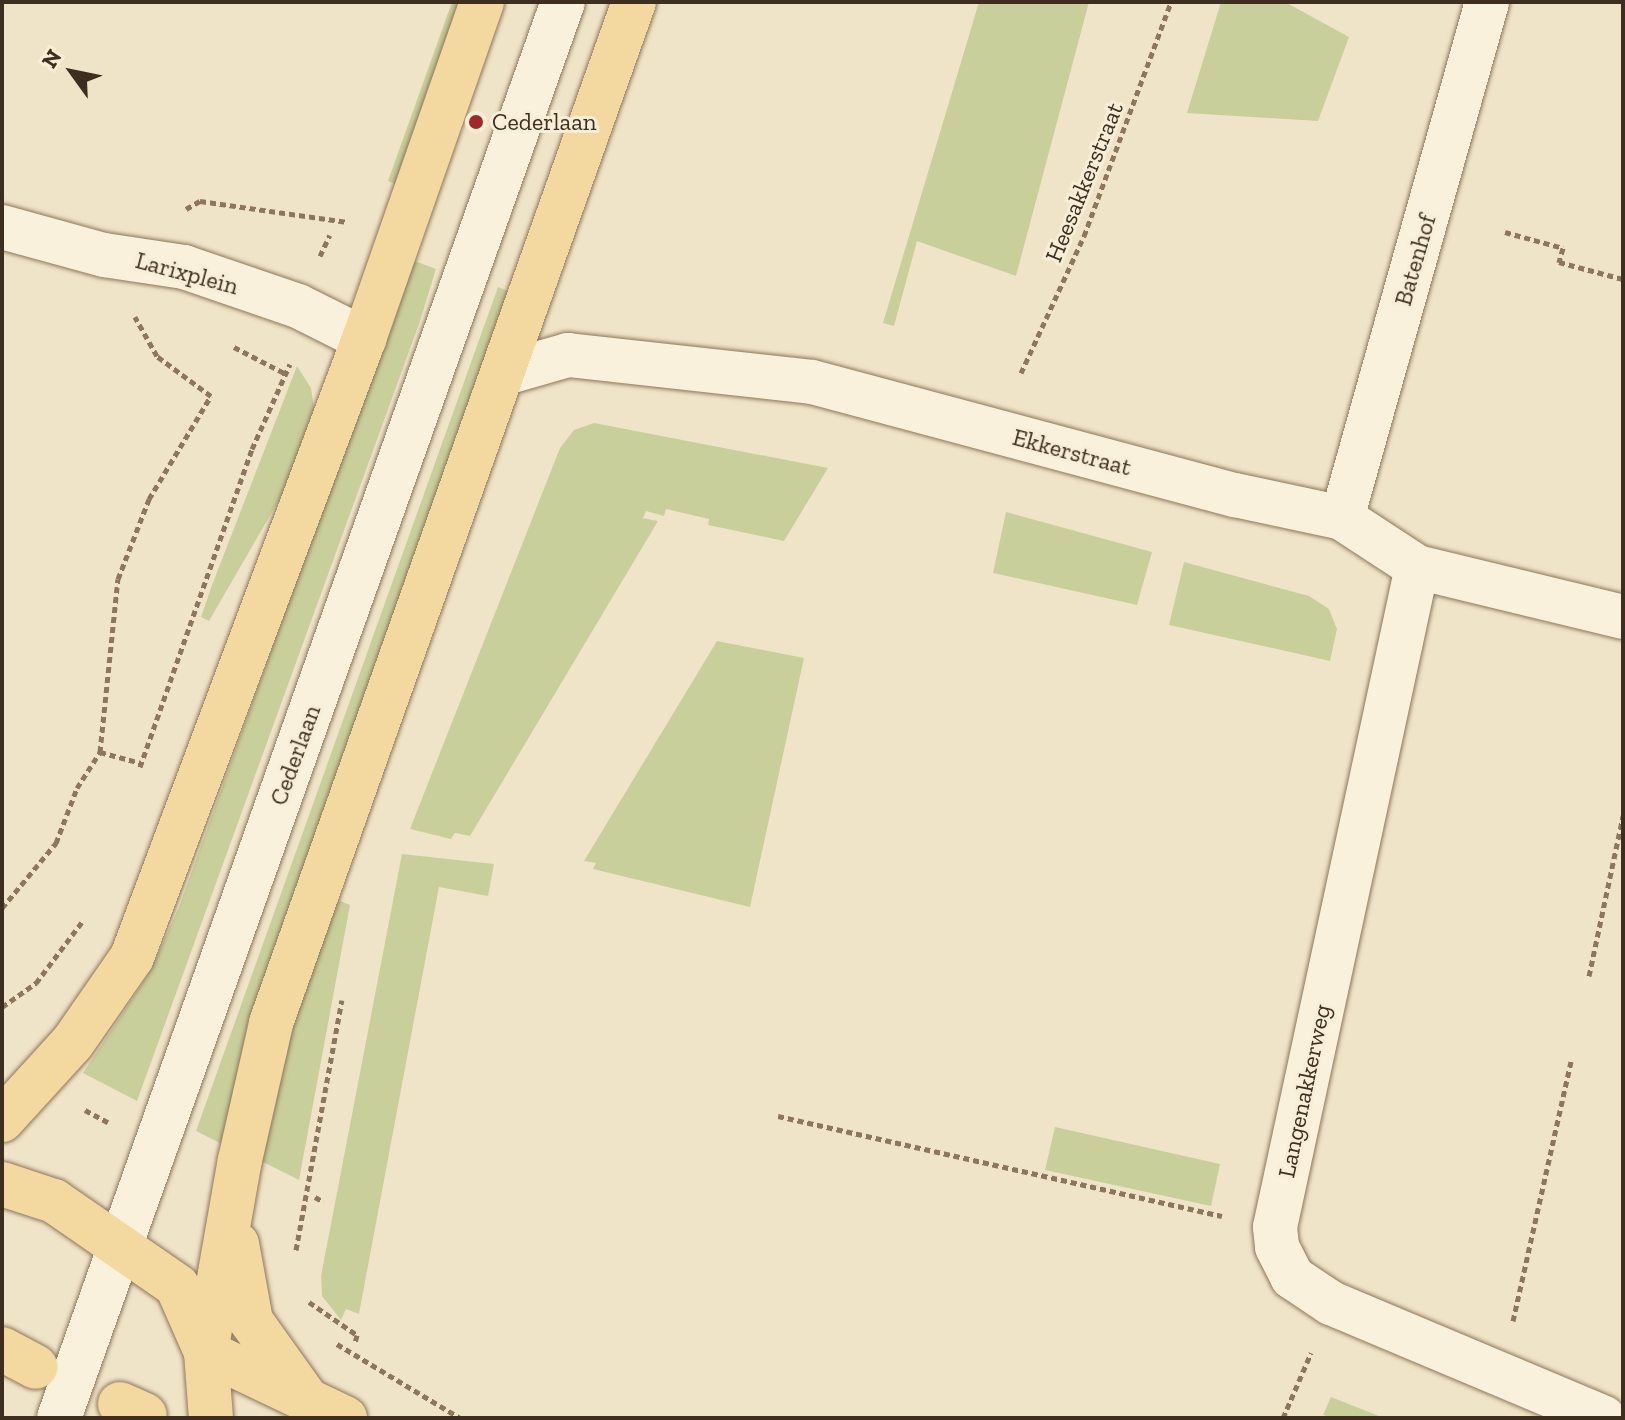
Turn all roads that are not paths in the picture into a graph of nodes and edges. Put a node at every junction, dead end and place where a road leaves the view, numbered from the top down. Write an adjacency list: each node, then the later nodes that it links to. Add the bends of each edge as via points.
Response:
1 (482, 2): 6 (main road)
2 (563, 2): 14 (street, Cederlaan)
3 (634, 2): 7 (main road)
4 (1487, 2): 8 (street, Batenhof)
5 (2, 227): 6 (street, Larixplein, via 104,255 184,267 298,306)
6 (364, 339): 11 (main road, via 132,957 73,1042)
7 (505, 373): 8 (street, Ekkerstraat, via 568,355 771,376); 13 (main road, via 271,1023)
8 (1342, 518): 9 (street, Ekkerstraat)
9 (1417, 567): 10 (street, Ekkerstraat); 20 (street, Langenakkerweg, via 1275,1227 1277,1247 1292,1277 1331,1303)
10 (1623, 617)
11 (2, 1120)
12 (2, 1184): 14 (main road, via 54,1201)
13 (235, 1185): 15 (main road); 16 (main road, via 238,1262 251,1321)
14 (118, 1245): 15 (main road, via 177,1286); 17 (street, Cederlaan)
15 (206, 1352): 16 (main road); 18 (main road)
16 (306, 1398): 19 (main road)
17 (59, 1418)
18 (211, 1418)
19 (345, 1418)
20 (1604, 1418)

